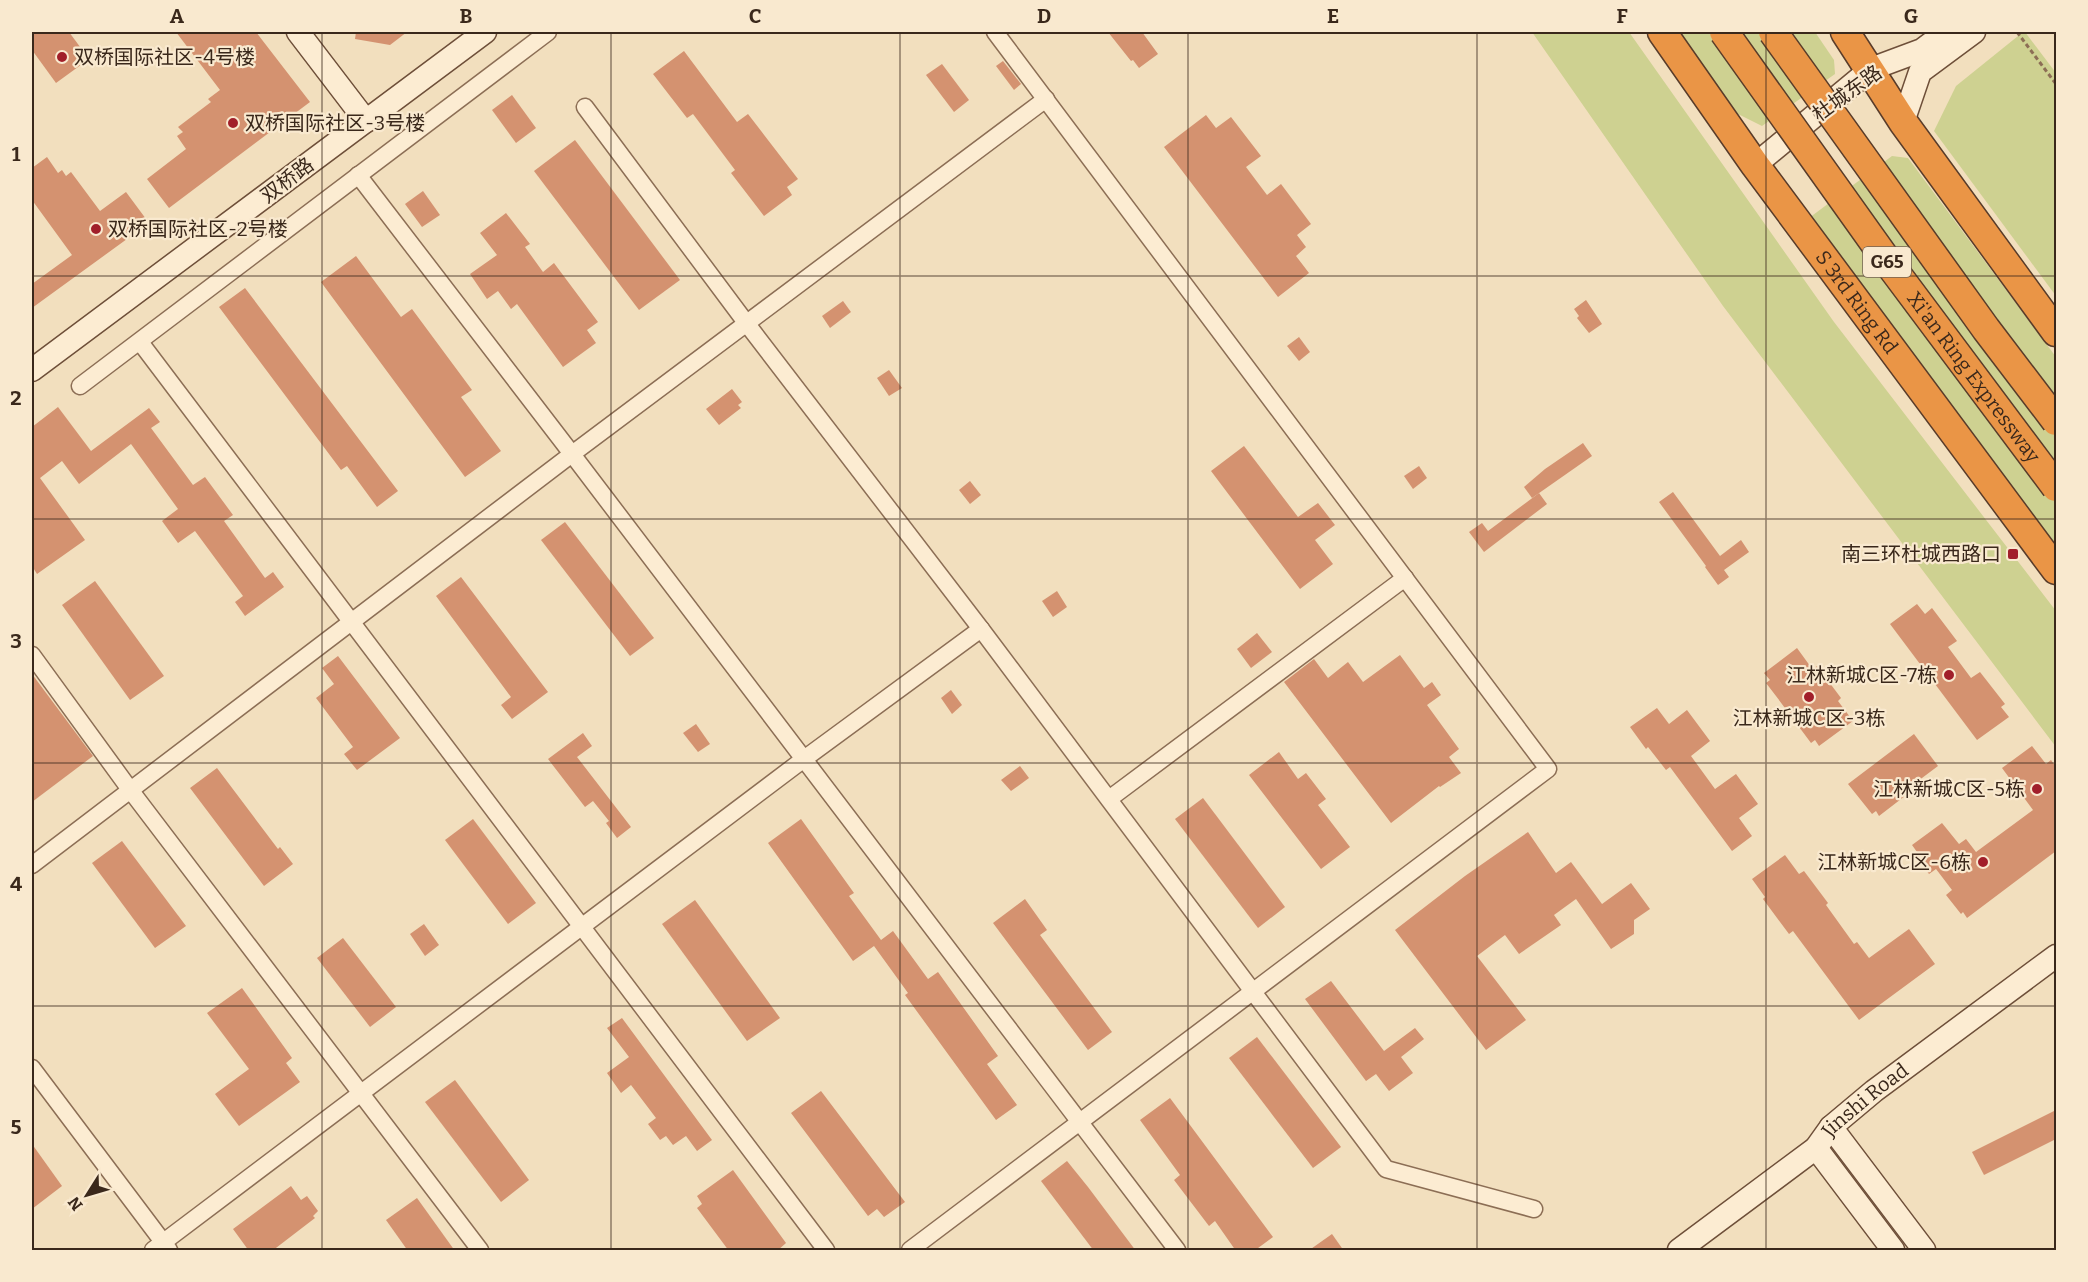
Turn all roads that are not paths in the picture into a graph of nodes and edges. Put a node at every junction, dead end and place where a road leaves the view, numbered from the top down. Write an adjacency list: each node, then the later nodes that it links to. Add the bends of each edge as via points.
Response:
1 (298, 32): 14 (street)
2 (485, 32): 14 (street, 双桥路)
3 (548, 32): 17 (street)
4 (995, 32): 12 (street)
5 (1662, 32): 16 (highway, S 3rd Ring Rd)
6 (1724, 32): 25 (highway, Xi'an Ring Expressway / G65, bridge, via 1893,269)
7 (1773, 32): 23 (highway, Xi'an Ring Expressway / G65, bridge)
8 (1845, 32): 11 (highway)
9 (1946, 32): 11 (street, 杜城东路, via 1922,50)
10 (1974, 32): 15 (street, via 1920,72)
11 (1871, 69): 15 (highway); 16 (street, 杜城东路)
12 (1046, 99): 18 (street); 27 (street)
13 (585, 107): 18 (street)
14 (366, 121): 21 (street, 双桥路)
15 (1903, 122): 19 (highway)
16 (1755, 165): 26 (highway, S 3rd Ring Rd)
17 (358, 175): 20 (street); 24 (street)
18 (747, 324): 24 (street); 29 (street)
19 (2056, 332)
20 (140, 342): 22 (street); 28 (street)
21 (32, 370)
22 (80, 386)
23 (2056, 421)
24 (572, 454): 28 (street); 31 (street)
25 (2056, 487)
26 (2056, 570)
27 (1405, 578): 33 (street); 37 (street, via 1548,769)
28 (350, 622): 32 (street); 35 (street)
29 (981, 629): 31 (street); 33 (street)
30 (32, 655): 32 (street)
31 (804, 759): 35 (street); 40 (street)
32 (131, 791): 34 (street); 39 (street)
33 (1109, 799): 37 (street)
34 (32, 865)
35 (581, 927): 39 (street); 46 (street)
36 (2056, 956): 41 (street, Jinshi Road)
37 (1254, 992): 40 (street); 43 (street, via 1386,1169)
38 (32, 1068): 44 (street)
39 (360, 1093): 44 (street); 45 (street)
40 (1081, 1122): 47 (street); 48 (street)
41 (1831, 1126): 42 (street, Jinshi Road); 51 (street)
42 (1816, 1148): 49 (street, Jinshi Road); 50 (street)
43 (1534, 1209)
44 (162, 1248)
45 (480, 1251)
46 (826, 1251)
47 (910, 1251)
48 (1177, 1251)
49 (1679, 1251)
50 (1893, 1251)
51 (1924, 1251)

